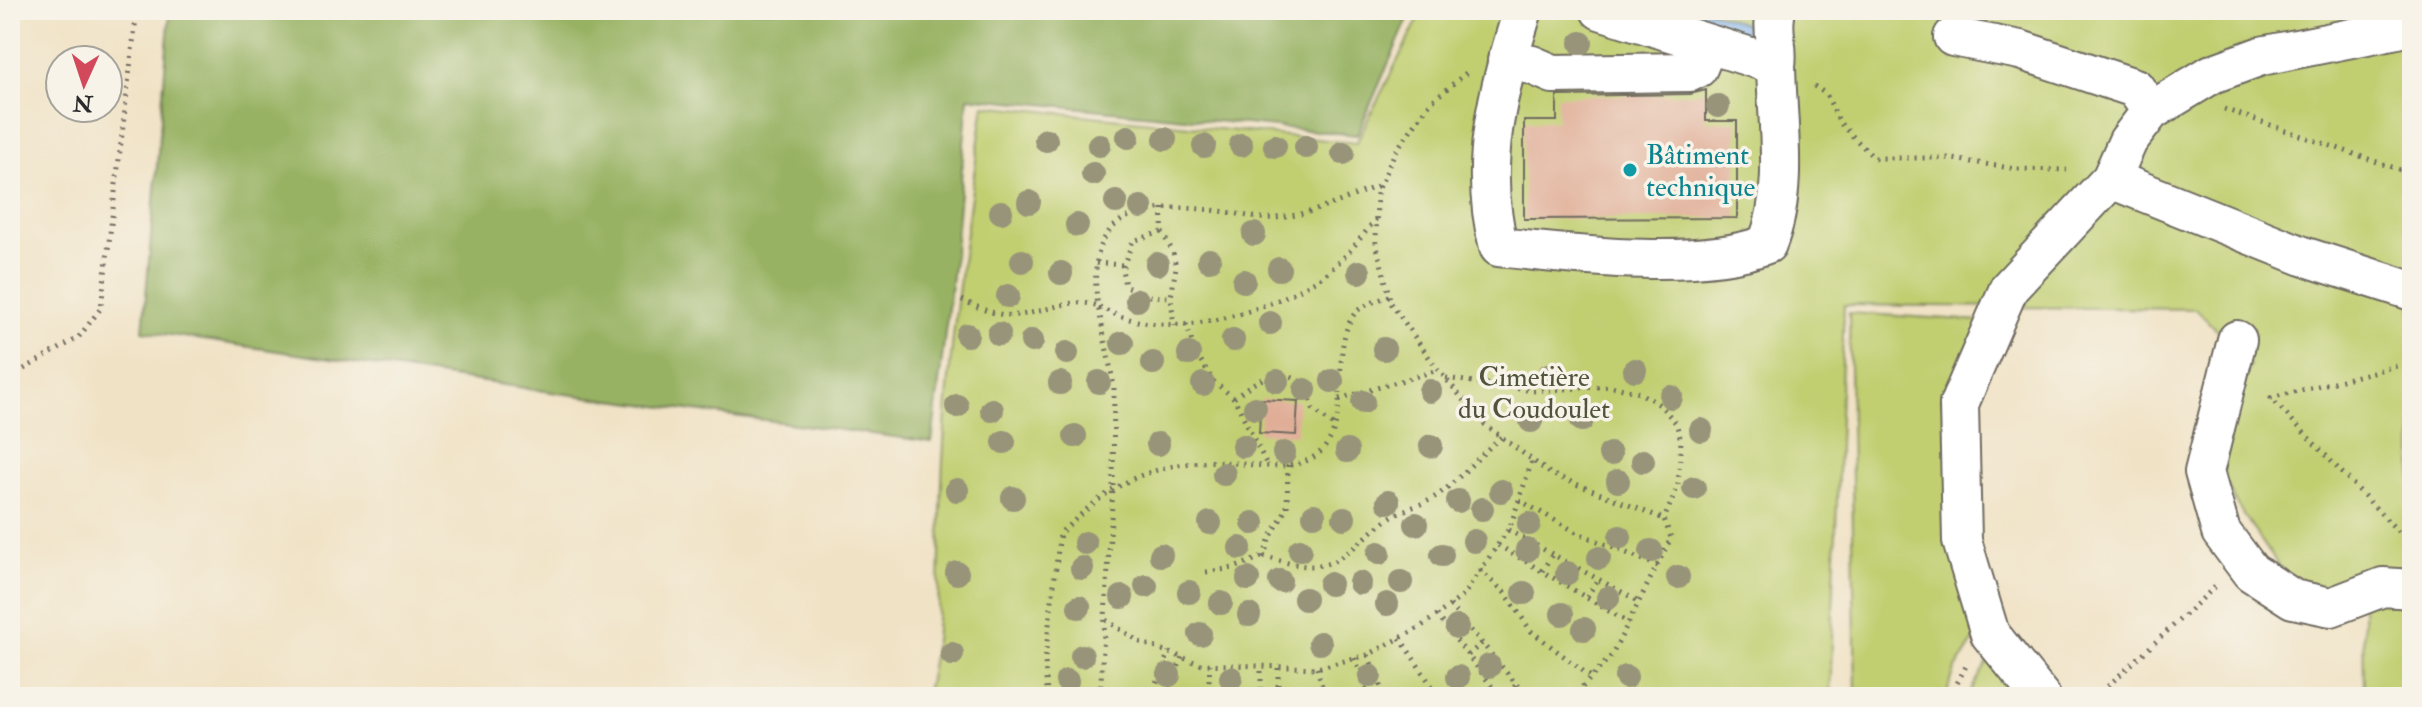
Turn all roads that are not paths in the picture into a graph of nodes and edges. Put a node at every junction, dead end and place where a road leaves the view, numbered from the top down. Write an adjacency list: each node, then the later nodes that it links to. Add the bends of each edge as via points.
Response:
1 (1523, 10): 7 (lane)
2 (1600, 10): 6 (lane)
3 (1770, 12): 8 (lane, via 1779,49)
4 (2412, 26): 9 (lane, via 2261,56 2212,74)
5 (1953, 37): 9 (lane, via 2020,50 2135,88)
6 (1708, 44): 7 (lane, via 1698,68 1690,72 1553,74); 8 (lane)
7 (1507, 60): 8 (lane, via 1491,124 1488,207 1499,247 1598,258 1741,255 1767,244 1774,227 1779,169)
8 (1776, 65)
9 (2151, 111): 10 (lane, via 2128,141)
10 (2111, 179): 11 (lane, via 2303,256); 14 (lane, via 2009,288 1959,404 1962,541 1990,634)
11 (2412, 291)
12 (2237, 340): 13 (lane, via 2204,472 2221,532 2251,572 2293,599 2331,607 2383,587)
13 (2412, 589)
14 (2041, 697)

